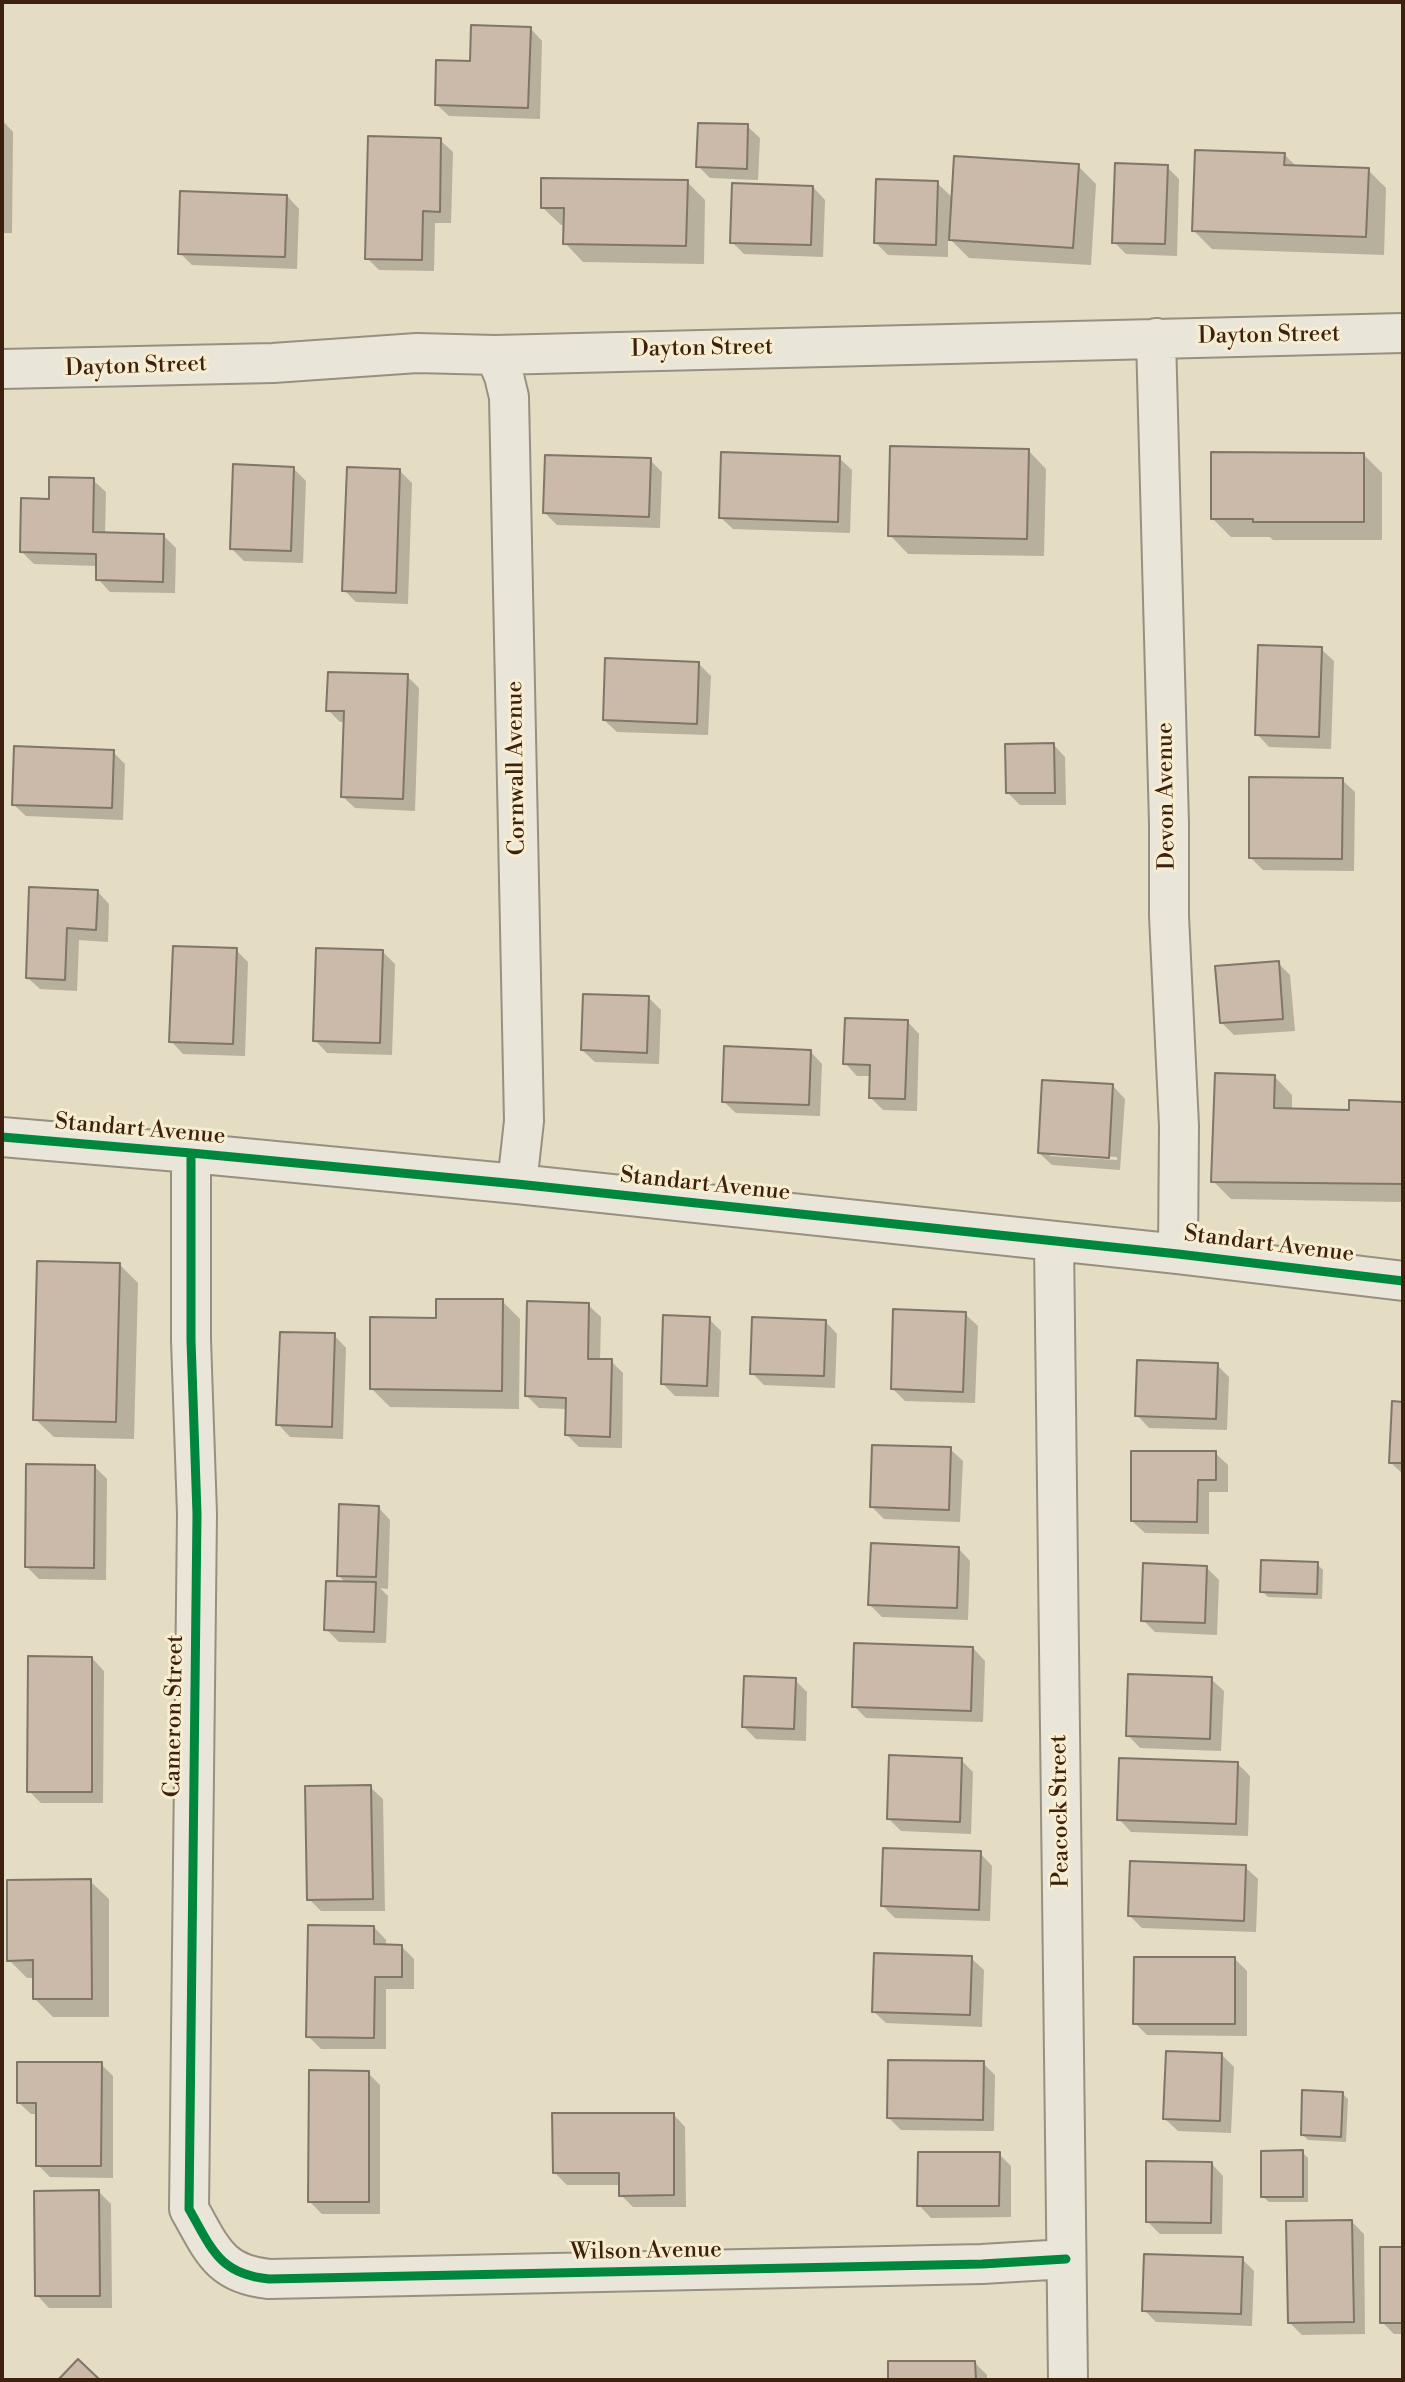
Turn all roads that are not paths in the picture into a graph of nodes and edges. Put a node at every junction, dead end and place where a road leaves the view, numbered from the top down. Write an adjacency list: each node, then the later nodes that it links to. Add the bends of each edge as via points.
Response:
1 (1403, 333): 2 (street, Dayton Street)
2 (1156, 338): 3 (street, Dayton Street); 9 (street, Devon Avenue, via 1169,916 1179,1126)
3 (495, 355): 4 (street, Dayton Street); 7 (street, Cornwall Avenue, via 509,397 524,1122)
4 (2, 369)
5 (2, 1138): 6 (street, Standart Avenue)
6 (191, 1153): 7 (street, Standart Avenue); 12 (street, Cameron Street, via 197,1514 189,2209)
7 (517, 1184): 8 (street, Standart Avenue)
8 (1054, 1242): 9 (street, Standart Avenue); 11 (street, Peacock Street)
9 (1178, 1254): 10 (street, Standart Avenue)
10 (1403, 1281)
11 (1066, 2259): 12 (street, Wilson Avenue, via 269,2279); 13 (street, Peacock Street)
12 (228, 2268)
13 (1068, 2380)

